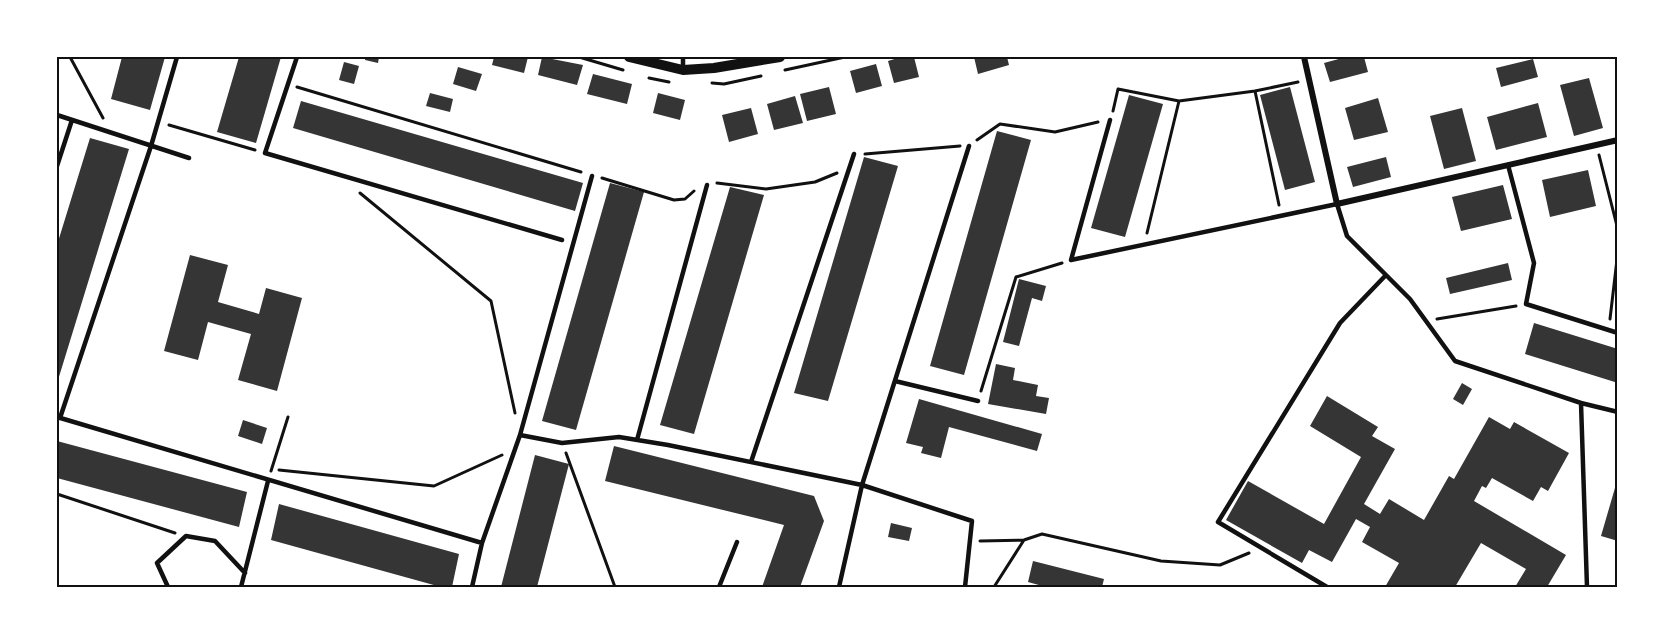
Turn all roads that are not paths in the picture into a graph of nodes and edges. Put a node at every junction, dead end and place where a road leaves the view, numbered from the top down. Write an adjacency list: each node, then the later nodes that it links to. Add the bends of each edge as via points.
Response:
1 (177, 57): 12 (lane)
2 (297, 57): 21 (lane, via 265,153)
3 (629, 57): 7 (street)
4 (683, 57): 7 (lane)
5 (780, 57): 7 (street)
6 (1304, 57): 20 (street)
7 (683, 70)
8 (57, 116): 9 (lane)
9 (72, 120): 12 (lane); 17 (lane)
10 (1110, 120): 20 (lane, via 1071,260)
11 (1618, 140): 16 (street)
12 (151, 146): 15 (lane); 28 (lane)
13 (969, 146): 24 (lane)
14 (854, 154): 31 (lane)
15 (189, 158)
16 (1509, 165): 20 (street); 23 (lane, via 1534,263 1526,304)
17 (57, 166)
18 (592, 176): 29 (lane)
19 (707, 185): 30 (lane)
20 (1337, 204): 22 (lane, via 1347,236)
21 (562, 240)
22 (1386, 275): 26 (lane, via 1455,361); 43 (lane, via 1340,323 1218,522)
23 (1618, 333)
24 (895, 381): 25 (lane); 33 (lane)
25 (978, 401)
26 (1581, 404): 27 (lane); 44 (lane)
27 (1618, 412)
28 (58, 418): 32 (lane)
29 (520, 435): 30 (lane, via 562,443 619,437); 35 (lane)
30 (637, 440): 31 (lane)
31 (751, 462): 33 (lane)
32 (268, 481): 35 (lane); 36 (lane)
33 (862, 485): 41 (lane); 42 (lane, via 972,521)
34 (736, 542): 40 (lane)
35 (482, 543): 39 (lane)
36 (245, 573): 37 (lane, via 215,541 186,536 157,563); 38 (lane)
37 (168, 587)
38 (242, 587)
39 (472, 587)
40 (719, 587)
41 (839, 587)
42 (965, 587)
43 (1327, 587)
44 (1587, 587)

